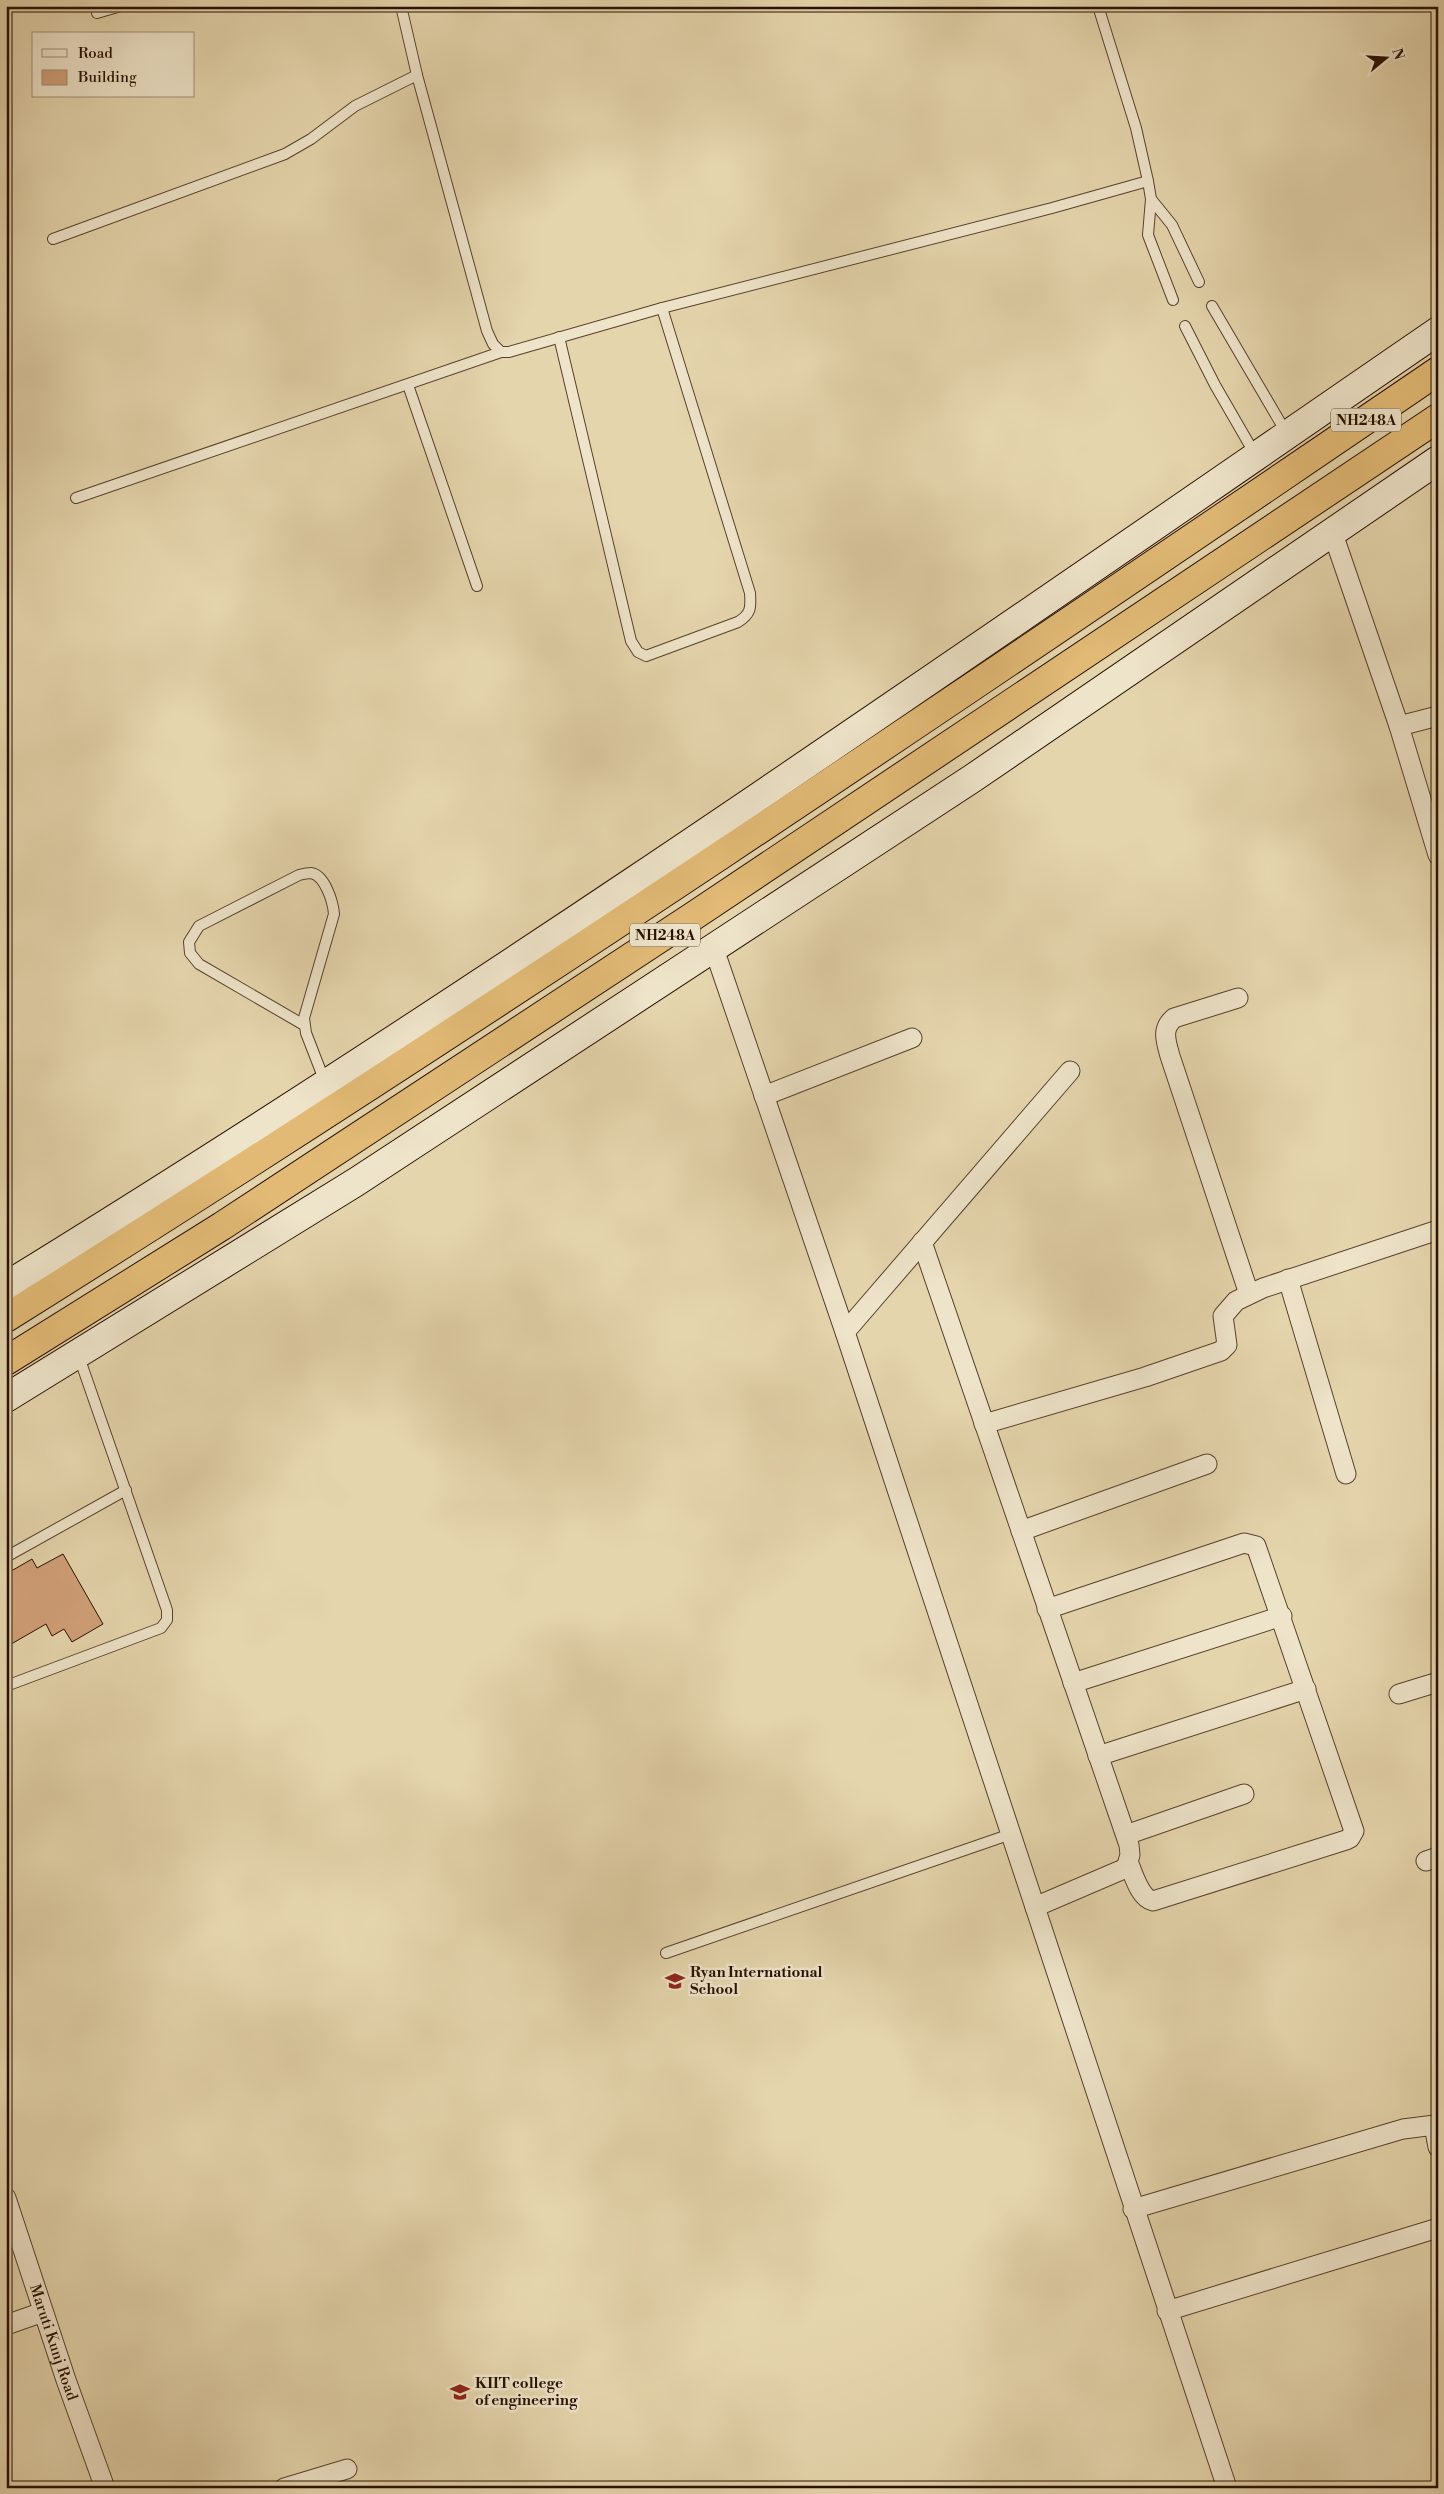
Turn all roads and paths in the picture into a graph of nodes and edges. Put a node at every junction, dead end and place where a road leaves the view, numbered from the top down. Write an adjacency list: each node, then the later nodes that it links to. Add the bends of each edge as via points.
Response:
1 (121, 6): 4 (lane)
2 (401, 6): 5 (lane)
3 (1098, 6): 6 (lane, via 1136,128)
4 (98, 13)
5 (417, 75): 8 (lane, via 355,106 285,154); 16 (lane, via 487,331)
6 (1148, 180): 7 (lane); 12 (lane, via 1052,208)
7 (1151, 199): 9 (lane, via 1172,225); 10 (lane, via 1148,235)
8 (52, 239)
9 (1199, 282)
10 (1173, 300)
11 (1212, 306): 20 (lane)
12 (662, 308): 15 (lane); 15 (lane, via 751,605 746,617 738,622 646,656 638,652 632,641)
13 (1185, 326): 21 (lane)
14 (1438, 331): 20 (main road)
15 (559, 337): 16 (lane)
16 (501, 352): 18 (lane)
17 (1438, 371): 41 (highway, NH248A, via 671,888 198,1198)
18 (408, 384): 23 (lane); 25 (lane)
19 (1438, 418): 44 (highway, NH248A, via 701,912 230,1221)
20 (1287, 434): 21 (main road)
21 (1256, 457): 34 (main road, via 812,760)
22 (1438, 460): 24 (main road)
23 (76, 498)
24 (1332, 532): 27 (street); 29 (main road, via 973,778)
25 (477, 586)
26 (1438, 716): 27 (street)
27 (1399, 726): 28 (street)
28 (1438, 855)
29 (713, 946): 35 (street); 43 (main road, via 356,1182)
30 (1238, 998): 40 (street, via 1174,1018 1165,1030 1170,1056)
31 (304, 1025): 31 (lane, via 308,1000 334,914 330,894 319,878 310,873 299,875 198,926 190,942 190,953 198,964); 34 (lane)
32 (912, 1038): 35 (street)
33 (1070, 1071): 37 (street)
34 (326, 1083): 39 (main road, via 175,1182)
35 (764, 1096): 42 (street)
36 (1438, 1230): 38 (street)
37 (922, 1242): 42 (street); 46 (street)
38 (1288, 1280): 40 (street); 48 (street)
39 (6, 1286)
40 (1249, 1294): 46 (street, via 1224,1312 1227,1345 1222,1351)
41 (6, 1318)
42 (844, 1332): 61 (street)
43 (78, 1353): 45 (main road); 49 (lane)
44 (6, 1361)
45 (6, 1398)
46 (984, 1424): 50 (street)
47 (1207, 1464): 50 (street)
48 (1346, 1474)
49 (126, 1490): 51 (lane); 56 (lane, via 167,1610 165,1624)
50 (1021, 1531): 52 (street)
51 (6, 1556)
52 (1047, 1608): 53 (street, via 1251,1543 1261,1555); 55 (street)
53 (1282, 1616): 55 (street); 57 (street)
54 (1438, 1682): 58 (street)
55 (1073, 1683): 59 (street)
56 (6, 1686)
57 (1306, 1689): 59 (street); 63 (street, via 1353,1828 1350,1838 1153,1902 1144,1895)
58 (1399, 1694)
59 (1098, 1756): 62 (street)
60 (1244, 1794): 62 (street)
61 (1011, 1834): 64 (street); 65 (lane)
62 (1126, 1835): 63 (street)
63 (1129, 1864): 64 (street, via 1122,1871)
64 (1035, 1907): 69 (street)
65 (666, 1952)
66 (1437, 2124): 67 (street); 69 (street, via 1403,2130)
67 (1438, 2147)
68 (6, 2198): 72 (street, Maruti Kunj Road)
69 (1133, 2209): 71 (street)
70 (1438, 2228): 71 (street)
71 (1168, 2311): 77 (street)
72 (43, 2312): 73 (street); 75 (street, Maruti Kunj Road)
73 (6, 2325)
74 (348, 2470): 76 (street)
75 (105, 2488)
76 (284, 2488)
77 (1227, 2488)

